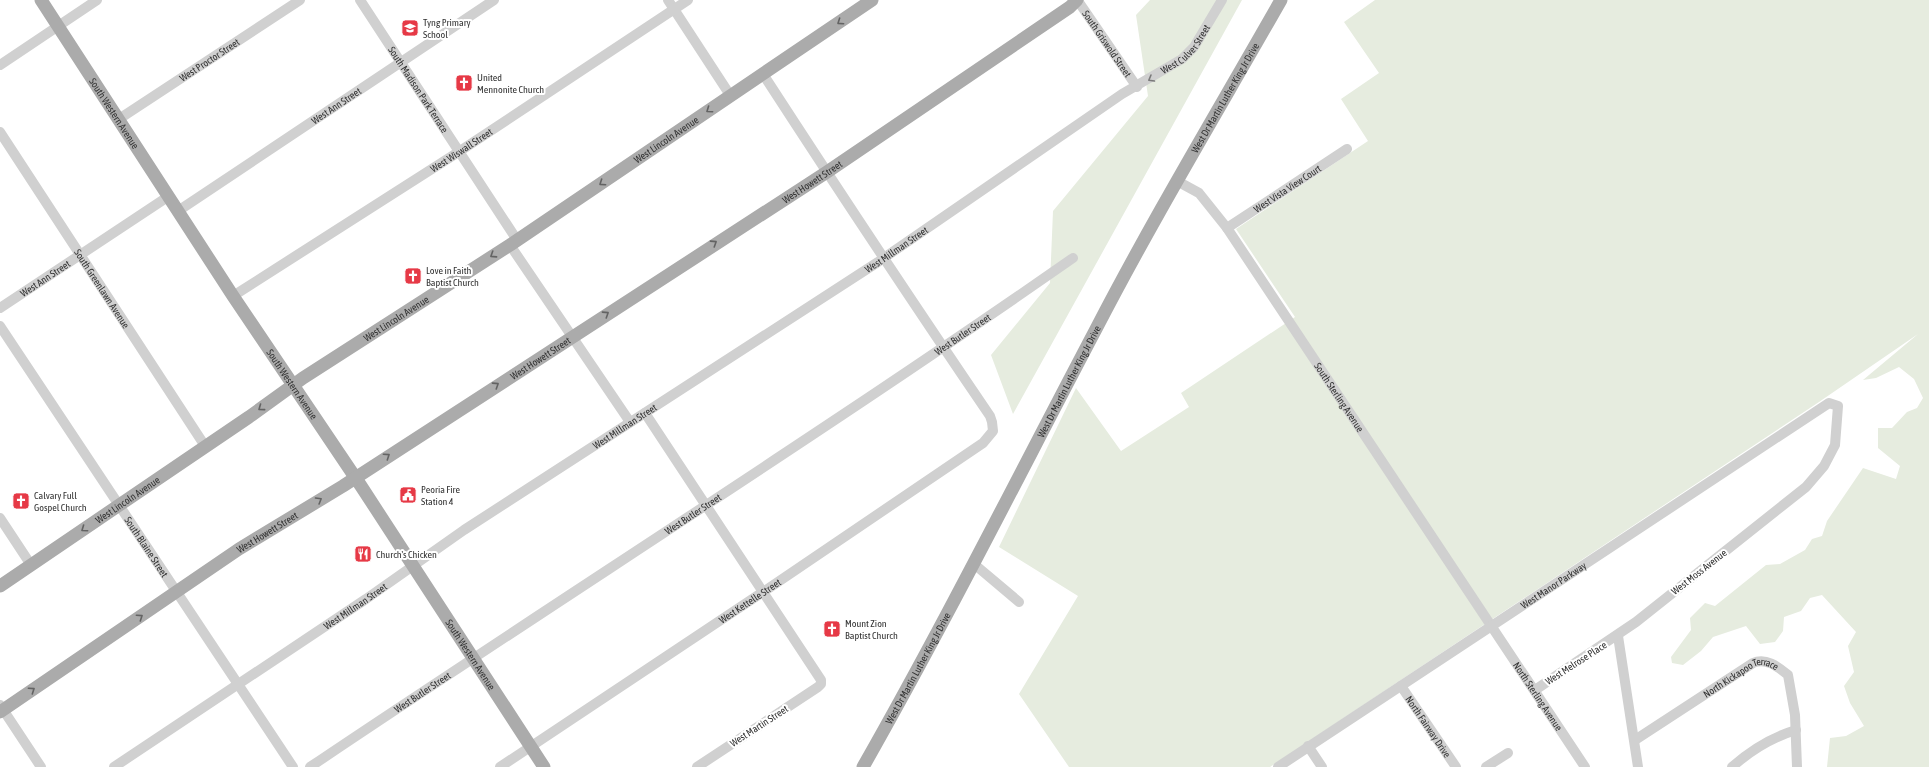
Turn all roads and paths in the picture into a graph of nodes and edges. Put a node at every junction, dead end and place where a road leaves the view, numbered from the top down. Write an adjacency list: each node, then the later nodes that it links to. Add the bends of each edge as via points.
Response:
1 (41, 0): 13 (main road, South Western Avenue)
2 (97, 0): 13 (street)
3 (300, 0): 19 (street, West Proctor Street)
4 (360, 0): 14 (street, South Madison Park Terrace)
5 (494, 0): 14 (street, West Ann Street)
6 (668, 0): 12 (street)
7 (688, 0): 12 (street, West Wiswall Street)
8 (872, 0): 16 (main road, West Lincoln Avenue, one-way to 16)
9 (1078, 0): 17 (street, South Griswold Street); 23 (main road, West Howett Street)
10 (1222, 0): 17 (street, West Culver Street, one-way to 17, via 1188,54)
11 (1281, 0): 24 (main road, West Dr Martin Luther King Jr Drive)
12 (674, 9): 18 (street); 22 (street, West Wiswall Street)
13 (58, 25): 15 (street); 19 (main road, South Western Avenue)
14 (400, 62): 22 (street, South Madison Park Terrace); 26 (street, West Ann Street)
15 (0, 65)
16 (763, 74): 18 (main road, West Lincoln Avenue); 23 (street)
17 (1137, 87): 30 (street, West Millman Street, via 1122,94)
18 (730, 95): 28 (main road, West Lincoln Avenue, one-way to 28)
19 (119, 119): 25 (main road, South Western Avenue)
20 (0, 132): 29 (street, South Greenlawn Avenue)
21 (1347, 149): 27 (street, West Vista View Court)
22 (460, 151): 28 (street, South Madison Park Terrace); 32 (street, West Wiswall Street)
23 (827, 172): 30 (street); 35 (main road, West Howett Street, one-way to 23)
24 (1177, 181): 27 (street, South Sterling Avenue, via 1199,193); 47 (main road, West Dr Martin Luther King Jr Drive, via 1096,329)
25 (169, 196): 26 (main road, South Western Avenue); 29 (street, West Ann Street)
26 (178, 211): 32 (main road, South Western Avenue)
27 (1227, 228): 53 (street, South Sterling Avenue)
28 (514, 242): 35 (street, South Madison Park Terrace); 37 (main road, West Lincoln Avenue, one-way to 37)
29 (80, 256): 33 (street, West Ann Street); 41 (street, South Greenlawn Avenue)
30 (885, 257): 36 (street); 39 (street, West Millman Street)
31 (1073, 258): 36 (street, West Butler Street)
32 (233, 296): 37 (main road, South Western Avenue)
33 (0, 308)
34 (0, 326): 43 (street, South Blaine Street)
35 (572, 336): 40 (street, South Madison Park Terrace); 42 (main road, West Howett Street, one-way to 35)
36 (943, 348): 44 (street, West Butler Street); 51 (street, West Kettelle Street, via 991,418 993,429 983,443)
37 (292, 385): 41 (main road, West Lincoln Avenue, one-way to 41); 42 (main road, South Western Avenue)
38 (1829, 403): 53 (street, West Manor Parkway); 54 (street, West Moss Avenue, via 1838,406 1835,445 1824,466 1806,487)
39 (645, 413): 40 (street, West Millman Street); 44 (street)
40 (630, 422): 48 (street, West Millman Street)
41 (205, 446): 43 (main road, West Lincoln Avenue)
42 (355, 478): 48 (main road, South Western Avenue); 50 (main road, West Howett Street, one-way to 42, via 239,549)
43 (119, 505): 46 (main road, West Lincoln Avenue, one-way to 46); 50 (street, South Blaine Street)
44 (707, 506): 51 (street); 55 (street, West Butler Street)
45 (0, 518): 46 (street)
46 (31, 564): 49 (main road, West Lincoln Avenue)
47 (974, 564): 52 (street); 72 (main road, West Dr Martin Luther King Jr Drive)
48 (412, 565): 55 (main road, South Western Avenue); 56 (street, West Millman Street, via 366,599)
49 (0, 586)
50 (178, 592): 56 (street, South Blaine Street); 59 (main road, West Howett Street, one-way to 50)
51 (763, 592): 63 (street, West Kettelle Street); 71 (street, West Martin Street, via 821,684)
52 (1019, 602)
53 (1492, 624): 57 (street, West Manor Parkway); 58 (street, North Sterling Avenue)
54 (1618, 636): 58 (street, West Melrose Place); 61 (street)
55 (473, 657): 63 (main road, South Western Avenue); 68 (street, West Butler Street)
56 (238, 684): 66 (street, West Millman Street); 67 (street, South Blaine Street)
57 (1402, 686): 62 (street, West Manor Parkway); 75 (street, North Fairway Drive)
58 (1535, 690): 77 (street, North Sterling Avenue)
59 (1, 709): 65 (street)
60 (1796, 730): 61 (street, North Kickapoo Terrace, via 1788,675 1777,665 1760,661 1753,663); 79 (street, via 1781,734); 80 (street, North Kickapoo Terrace)
61 (1635, 740): 78 (street)
62 (1308, 746): 73 (street, West Manor Parkway); 74 (street)
63 (531, 747): 69 (street, West Kettelle Street); 70 (main road, South Western Avenue)
64 (1508, 753): 76 (street)
65 (40, 767)
66 (114, 767)
67 (292, 767)
68 (310, 767)
69 (500, 767)
70 (544, 767)
71 (697, 767)
72 (863, 767)
73 (1278, 767)
74 (1322, 767)
75 (1456, 767)
76 (1486, 767)
77 (1585, 767)
78 (1638, 767)
79 (1732, 767)
80 (1797, 767)

